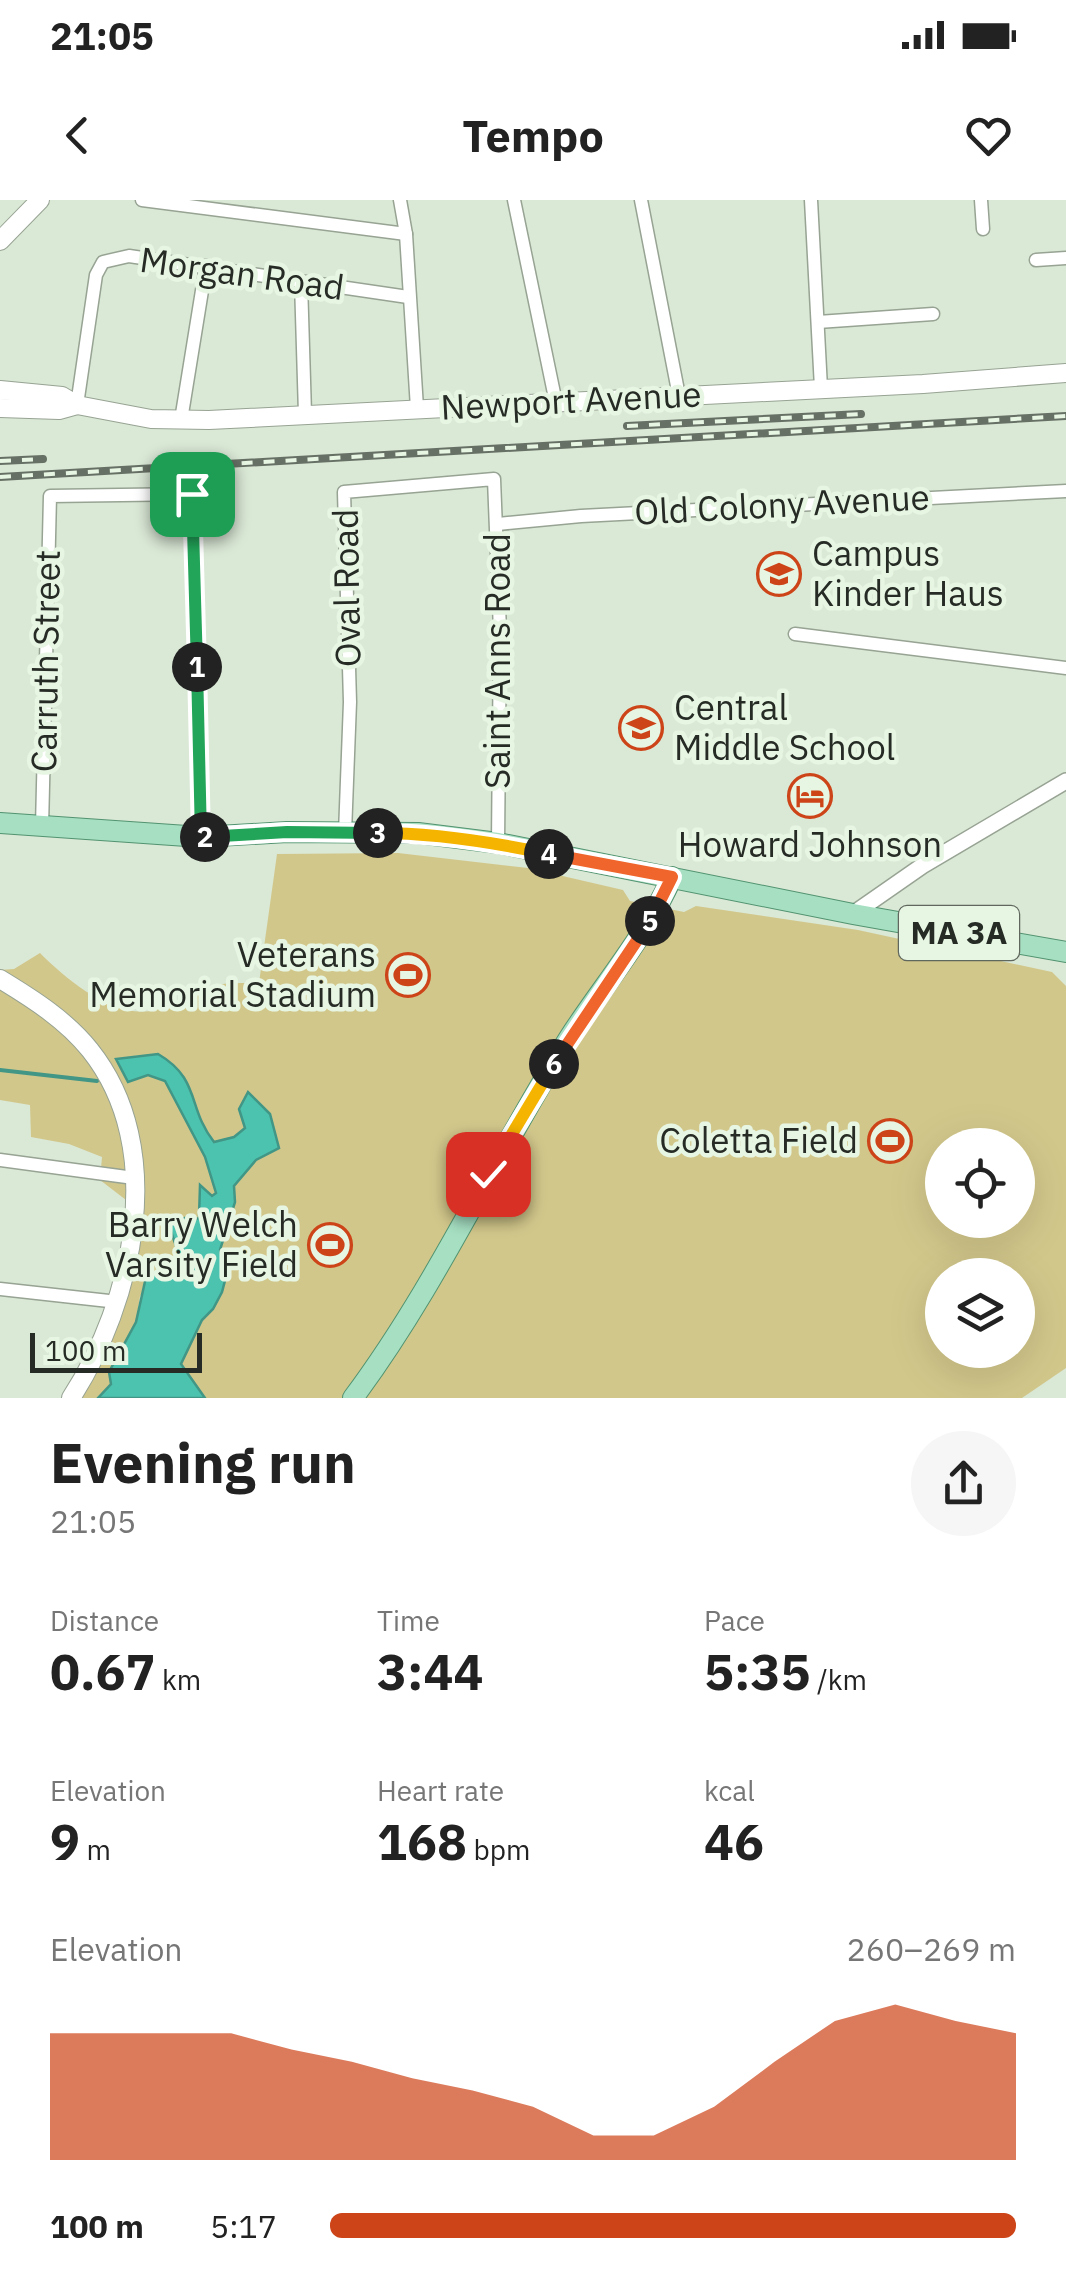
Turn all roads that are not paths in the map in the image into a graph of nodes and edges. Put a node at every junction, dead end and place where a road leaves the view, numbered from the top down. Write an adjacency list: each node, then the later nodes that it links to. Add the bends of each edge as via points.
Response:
1 (40, 200): 10 (main road)
2 (142, 200): 9 (street)
3 (400, 200): 9 (street)
4 (514, 200): 22 (street)
5 (640, 200): 21 (street)
6 (811, 200): 17 (street)
7 (981, 200): 8 (street)
8 (982, 229)
9 (406, 234): 15 (street)
10 (0, 241)
11 (1066, 258): 12 (street)
12 (1036, 260)
13 (206, 266): 14 (street, Morgan Road); 23 (street, Morgan Road, via 129,256 103,262); 27 (street)
14 (301, 282): 15 (street, Morgan Road); 26 (street)
15 (408, 297): 25 (street)
16 (934, 314): 17 (street)
17 (818, 322): 19 (street)
18 (1066, 373): 19 (main road, Newport Avenue)
19 (821, 388): 21 (main road, Newport Avenue)
20 (0, 390): 23 (main road, Newport Avenue, via 62,396)
21 (679, 396): 22 (main road, Newport Avenue)
22 (556, 403): 25 (main road, Newport Avenue)
23 (77, 405): 24 (main road, Newport Avenue); 27 (main road, Newport Avenue)
24 (0, 408)
25 (417, 408): 26 (main road, Newport Avenue)
26 (305, 414): 27 (main road, Newport Avenue)
27 (181, 420)
28 (494, 480): 30 (street, Saint Anns Road); 36 (street, Oval Road, via 344,492 350,702)
29 (1066, 490): 30 (street, Old Colony Avenue)
30 (498, 524): 38 (street, Saint Anns Road)
31 (795, 634): 32 (street)
32 (1066, 668)
33 (1066, 781): 40 (street)
34 (0, 823): 35 (main road)
35 (42, 826): 37 (main road); 37 (street, Carruth Street, via 50,496 192,494)
36 (345, 833): 37 (main road); 38 (main road)
37 (201, 837)
38 (498, 842): 39 (main road)
39 (672, 877): 40 (main road, MA 3A); 48 (main road)
40 (853, 914): 41 (main road, MA 3A)
41 (1066, 952)
42 (0, 979): 44 (main road, via 57,1016 92,1053 122,1114)
43 (0, 1160): 44 (street)
44 (134, 1178): 46 (main road)
45 (0, 1288): 46 (street)
46 (118, 1302): 47 (main road)
47 (71, 1398)
48 (353, 1398)

